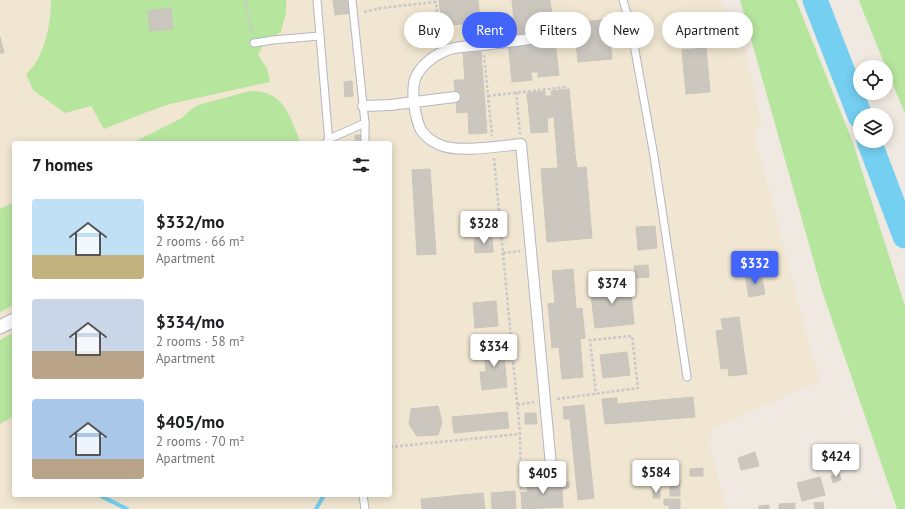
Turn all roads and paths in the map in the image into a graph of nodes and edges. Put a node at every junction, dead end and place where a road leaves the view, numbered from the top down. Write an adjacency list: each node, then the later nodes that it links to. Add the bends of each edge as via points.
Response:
1 (245, 0): 7 (path)
2 (317, 0): 6 (lane)
3 (352, 0): 5 (lane)
4 (623, 0): 27 (lane, via 631,28 654,156)
5 (353, 14): 10 (path, via 436,2); 16 (lane)
6 (320, 36): 7 (lane); 18 (lane)
7 (254, 43)
8 (462, 48): 10 (street)
9 (484, 48): 13 (path)
10 (442, 52): 15 (street, via 421,68 415,79)
11 (566, 87): 12 (path)
12 (516, 92): 13 (path); 21 (path)
13 (488, 96): 22 (path)
14 (455, 97): 15 (street)
15 (414, 102): 16 (street); 22 (street, via 422,130 440,145 451,148)
16 (363, 106): 17 (lane)
17 (365, 123): 19 (lane); 20 (lane)
18 (328, 141)
19 (330, 141)
20 (365, 141)
21 (521, 144): 22 (street); 23 (street)
22 (493, 146): 24 (path)
23 (530, 250): 24 (path); 29 (street)
24 (503, 253): 30 (path)
25 (12, 321): 26 (street)
26 (0, 327)
27 (687, 377)
28 (596, 394): 28 (path, via 590,340 632,336 638,388); 29 (path)
29 (544, 401): 30 (path); 33 (street)
30 (517, 405): 31 (path)
31 (520, 434): 32 (path); 34 (path)
32 (392, 447)
33 (552, 476)
34 (521, 493)
35 (363, 497): 36 (lane)
36 (365, 509)

